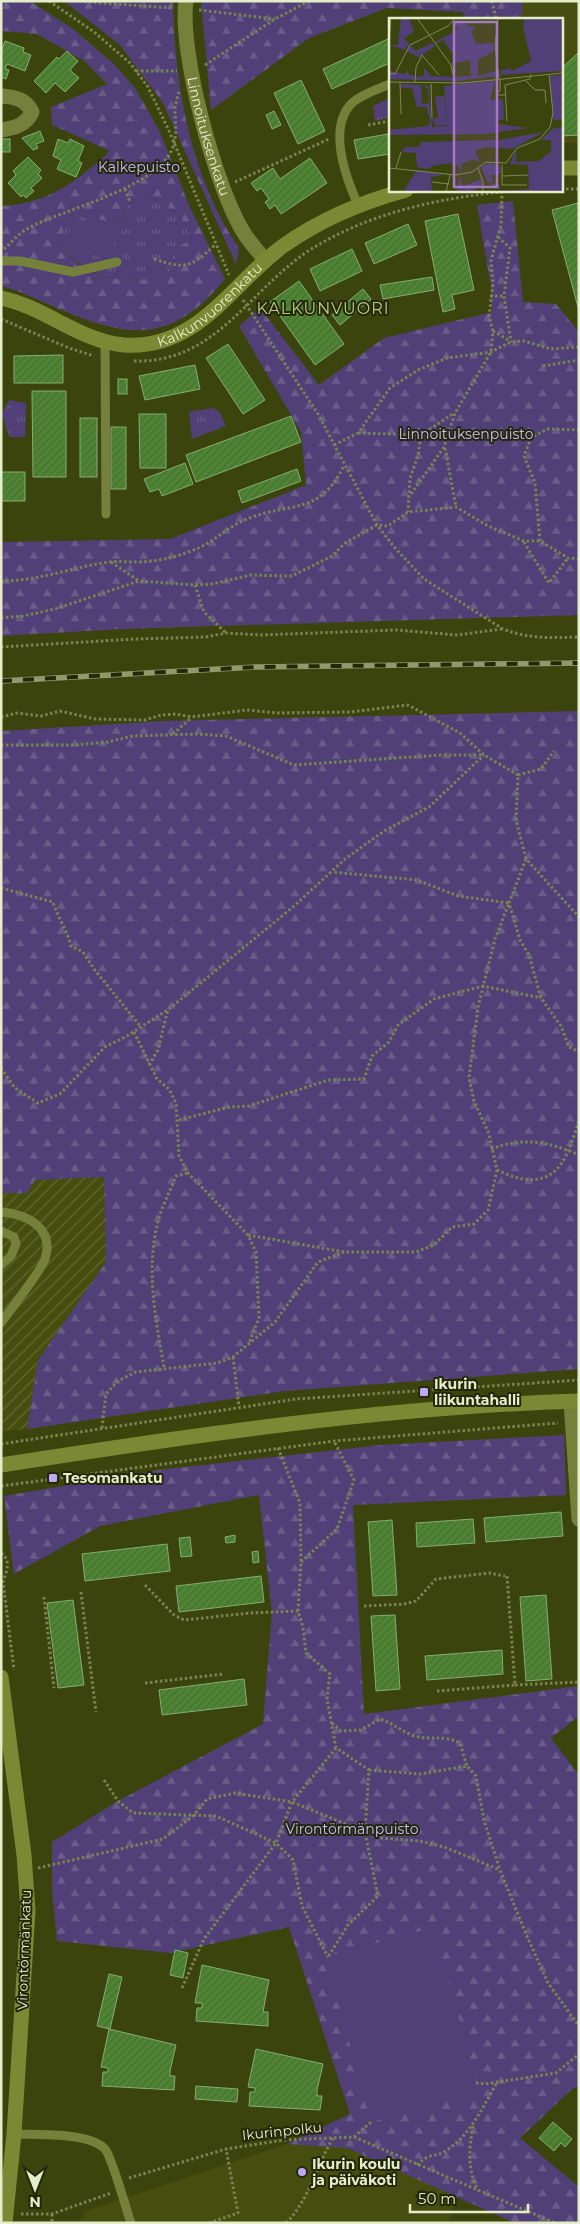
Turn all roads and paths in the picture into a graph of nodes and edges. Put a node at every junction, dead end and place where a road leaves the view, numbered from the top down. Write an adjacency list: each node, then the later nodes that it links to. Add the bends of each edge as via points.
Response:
1 (49, 1): 8 (path, via 94,32)
2 (74, 1): 5 (path)
3 (309, 1): 7 (path)
4 (492, 1): 6 (path)
5 (186, 5): 7 (path); 9 (street, Linnoituksenkatu)
6 (496, 18)
7 (275, 19): 9 (path)
8 (136, 71): 9 (path); 16 (path, via 158,104)
9 (191, 71): 16 (path, via 180,87 175,109); 19 (street, Linnoituksenkatu)
10 (389, 84): 15 (lane, via 352,103)
11 (1, 96): 14 (street, via 21,100 32,112 21,125)
12 (389, 121): 13 (path)
13 (368, 125)
14 (1, 130)
15 (341, 134): 19 (path); 26 (lane, via 340,157)
16 (174, 145): 20 (path, via 158,168); 28 (path)
17 (562, 168): 18 (street)
18 (579, 168)
19 (223, 187): 32 (street, Linnoituksenkatu, via 244,233)
20 (125, 189): 25 (path); 29 (path, via 25,230)
21 (562, 189): 22 (path)
22 (579, 189)
23 (403, 191): 26 (street, Kalkunvuorenkatu)
24 (510, 191): 27 (path, via 502,192)
25 (130, 202)
26 (358, 205): 32 (street, Kalkunvuorenkatu, via 325,219)
27 (498, 237): 35 (path, via 491,260); 36 (path, via 510,248)
28 (216, 244): 30 (path, via 192,264 181,265); 34 (path)
29 (1, 251)
30 (154, 258)
31 (1, 260): 33 (lane, via 73,272)
32 (265, 260): 34 (street, Kalkunvuorenkatu)
33 (117, 262)
34 (235, 287): 40 (street, Kalkunvuorenkatu, via 205,318 171,338 133,345)
35 (491, 296): 36 (path); 39 (path, via 489,317)
36 (503, 296): 41 (path)
37 (1, 298): 40 (street, Kalkunvuorenkatu, via 33,308 82,333)
38 (247, 306): 50 (path, via 318,414)
39 (492, 333): 41 (path); 43 (path)
40 (105, 340): 56 (lane)
41 (511, 342): 42 (path, via 524,341 551,350); 43 (path)
42 (579, 347)
43 (492, 350): 46 (path); 48 (path, via 447,358 418,370 390,388)
44 (579, 360): 45 (path)
45 (543, 366)
46 (454, 413): 49 (path); 51 (path)
47 (579, 430): 59 (path, via 547,430 532,438 524,456 535,483)
48 (358, 433): 49 (path); 50 (path)
49 (421, 435): 53 (path, via 410,478)
50 (334, 445): 52 (path)
51 (444, 447): 53 (path); 54 (path)
52 (344, 465): 57 (path); 62 (path, via 337,482 306,504 248,519 224,531 214,542 159,561)
53 (411, 494): 55 (path)
54 (456, 507): 55 (path); 58 (path, via 488,526)
55 (408, 512): 57 (path, via 388,526)
56 (106, 514)
57 (377, 525): 65 (path, via 345,543 332,556 292,576 251,575); 67 (path, via 424,579)
58 (524, 541): 59 (path); 60 (path, via 549,583)
59 (540, 541): 60 (path)
60 (568, 558): 61 (path)
61 (579, 559)
62 (110, 562): 63 (path, via 35,578); 64 (path)
63 (1, 581)
64 (139, 581): 65 (path); 66 (path, via 55,609)
65 (195, 585): 68 (path, via 204,612)
66 (1, 618)
67 (503, 629): 68 (path, via 457,635 396,630 260,635); 69 (path, via 540,639)
68 (226, 633): 70 (path, via 206,638)
69 (579, 637)
70 (1, 647)
71 (1, 717): 72 (path, via 17,713 40,716 60,711 95,719 145,720 177,714)
72 (191, 718): 73 (path); 76 (path, via 247,710 350,712 408,705 460,733)
73 (173, 734): 74 (path, via 75,745); 76 (path, via 226,736 294,765)
74 (1, 745)
75 (554, 751): 77 (path, via 541,769)
76 (484, 755): 77 (path); 79 (path, via 429,807 384,831)
77 (518, 775): 78 (path, via 516,820)
78 (526, 859): 81 (path); 82 (path)
79 (332, 872): 81 (path, via 417,880 458,896); 85 (path)
80 (1, 888): 86 (path, via 53,902 71,946 83,952)
81 (510, 903): 83 (path, via 495,939); 84 (path)
82 (579, 918)
83 (483, 986): 84 (path); 91 (path, via 434,999 398,1025 389,1042 372,1056 364,1079 328,1080 249,1106 230,1107); 93 (path, via 469,1078 474,1101 489,1134)
84 (541, 998): 88 (path, via 560,1026 569,1047)
85 (168, 1009): 86 (path); 89 (path, via 158,1050)
86 (141, 1027): 87 (path)
87 (134, 1032): 89 (path); 90 (path, via 106,1047 60,1094 38,1103 15,1088)
88 (579, 1052)
89 (149, 1065): 91 (path, via 176,1103)
90 (1, 1068)
91 (179, 1120): 97 (path, via 179,1156)
92 (579, 1121): 94 (path)
93 (491, 1149): 94 (path, via 523,1140); 96 (path)
94 (570, 1151): 95 (path); 96 (path, via 558,1168 543,1178 522,1179)
95 (579, 1155)
96 (497, 1170): 101 (path, via 488,1210 474,1224 452,1227 434,1245 416,1252)
97 (188, 1173): 100 (path); 106 (path, via 176,1176 157,1224 151,1262)
98 (1, 1212): 103 (lane, via 19,1214 32,1220 43,1231 47,1248 44,1261)
99 (1, 1231): 102 (lane, via 14,1237 16,1244 11,1256)
100 (248, 1236): 101 (path); 104 (path, via 256,1252 259,1286 259,1318)
101 (344, 1252): 104 (path, via 318,1262 275,1322)
102 (1, 1265)
103 (1, 1323)
104 (249, 1343): 105 (path)
105 (233, 1357): 106 (path, via 184,1368); 109 (path)
106 (164, 1367): 111 (path, via 136,1372 118,1381 106,1394)
107 (579, 1380): 109 (path, via 296,1399)
108 (575, 1402): 110 (street); 115 (street, via 461,1407 281,1423)
109 (239, 1407): 111 (path)
110 (572, 1422): 112 (path); 117 (street)
111 (102, 1428): 113 (path)
112 (334, 1441): 114 (path); 118 (path, via 354,1480 337,1529)
113 (1, 1444)
114 (278, 1448): 116 (path); 118 (path, via 300,1503)
115 (1, 1465)
116 (1, 1486)
117 (579, 1519)
118 (301, 1562): 123 (path)
119 (144, 1585): 123 (path, via 174,1616 184,1620)
120 (81, 1592): 131 (path)
121 (44, 1597): 129 (path)
122 (364, 1606): 128 (path, via 416,1601 436,1579 490,1573 506,1576)
123 (298, 1610): 132 (path, via 306,1653 330,1674 327,1699)
124 (224, 1674): 127 (path)
125 (1, 1678): 142 (street, Virontörmänkatu)
126 (579, 1682): 128 (path)
127 (145, 1683)
128 (515, 1685): 130 (path)
129 (54, 1688)
130 (437, 1691)
131 (96, 1712)
132 (331, 1722): 133 (path); 134 (path, via 341,1731 361,1730 380,1719 417,1736 447,1737 460,1743)
133 (336, 1748): 135 (path); 137 (path)
134 (466, 1766): 135 (path, via 421,1774); 141 (path, via 476,1776 484,1820)
135 (369, 1770): 139 (path)
136 (104, 1780): 138 (path, via 118,1801 134,1812)
137 (292, 1802): 138 (path, via 235,1793 206,1799); 139 (path); 140 (path)
138 (193, 1816): 140 (path, via 216,1816); 142 (path, via 163,1839)
139 (365, 1832): 140 (path, via 378,1896 348,1925 328,1957 302,1906 293,1860); 141 (path, via 380,1838 420,1841 444,1847)
140 (276, 1843): 143 (path, via 204,1938)
141 (500, 1870): 144 (path, via 548,1983)
142 (25, 1871): 150 (street, Virontörmänkatu, via 27,1935)
143 (182, 1988)
144 (579, 2026)
145 (579, 2054): 146 (path, via 556,2073)
146 (497, 2082): 147 (path); 149 (path)
147 (476, 2083)
148 (371, 2122): 152 (path)
149 (473, 2125): 154 (path, via 446,2152 427,2155); 156 (path, via 469,2150 471,2177)
150 (14, 2134): 155 (lane, via 73,2136 95,2143 105,2149); 158 (street, Virontörmänkatu)
151 (333, 2137): 152 (path, Ikurinpolku); 153 (path, Ikurinpolku); 162 (path, via 320,2159 307,2195)
152 (354, 2137): 154 (path, Ikurinpolku)
153 (226, 2149): 155 (path, Ikurinpolku, via 130,2177); 161 (path, via 238,2213)
154 (417, 2165): 156 (path, Ikurinpolku)
155 (118, 2189): 157 (path, Ikurinpolku); 160 (lane)
156 (478, 2190): 163 (path, Ikurinpolku)
157 (52, 2214): 158 (path, Ikurinpolku); 159 (path)
158 (6, 2218)
159 (52, 2223)
160 (131, 2223)
161 (209, 2223)
162 (286, 2223)
163 (555, 2223)

